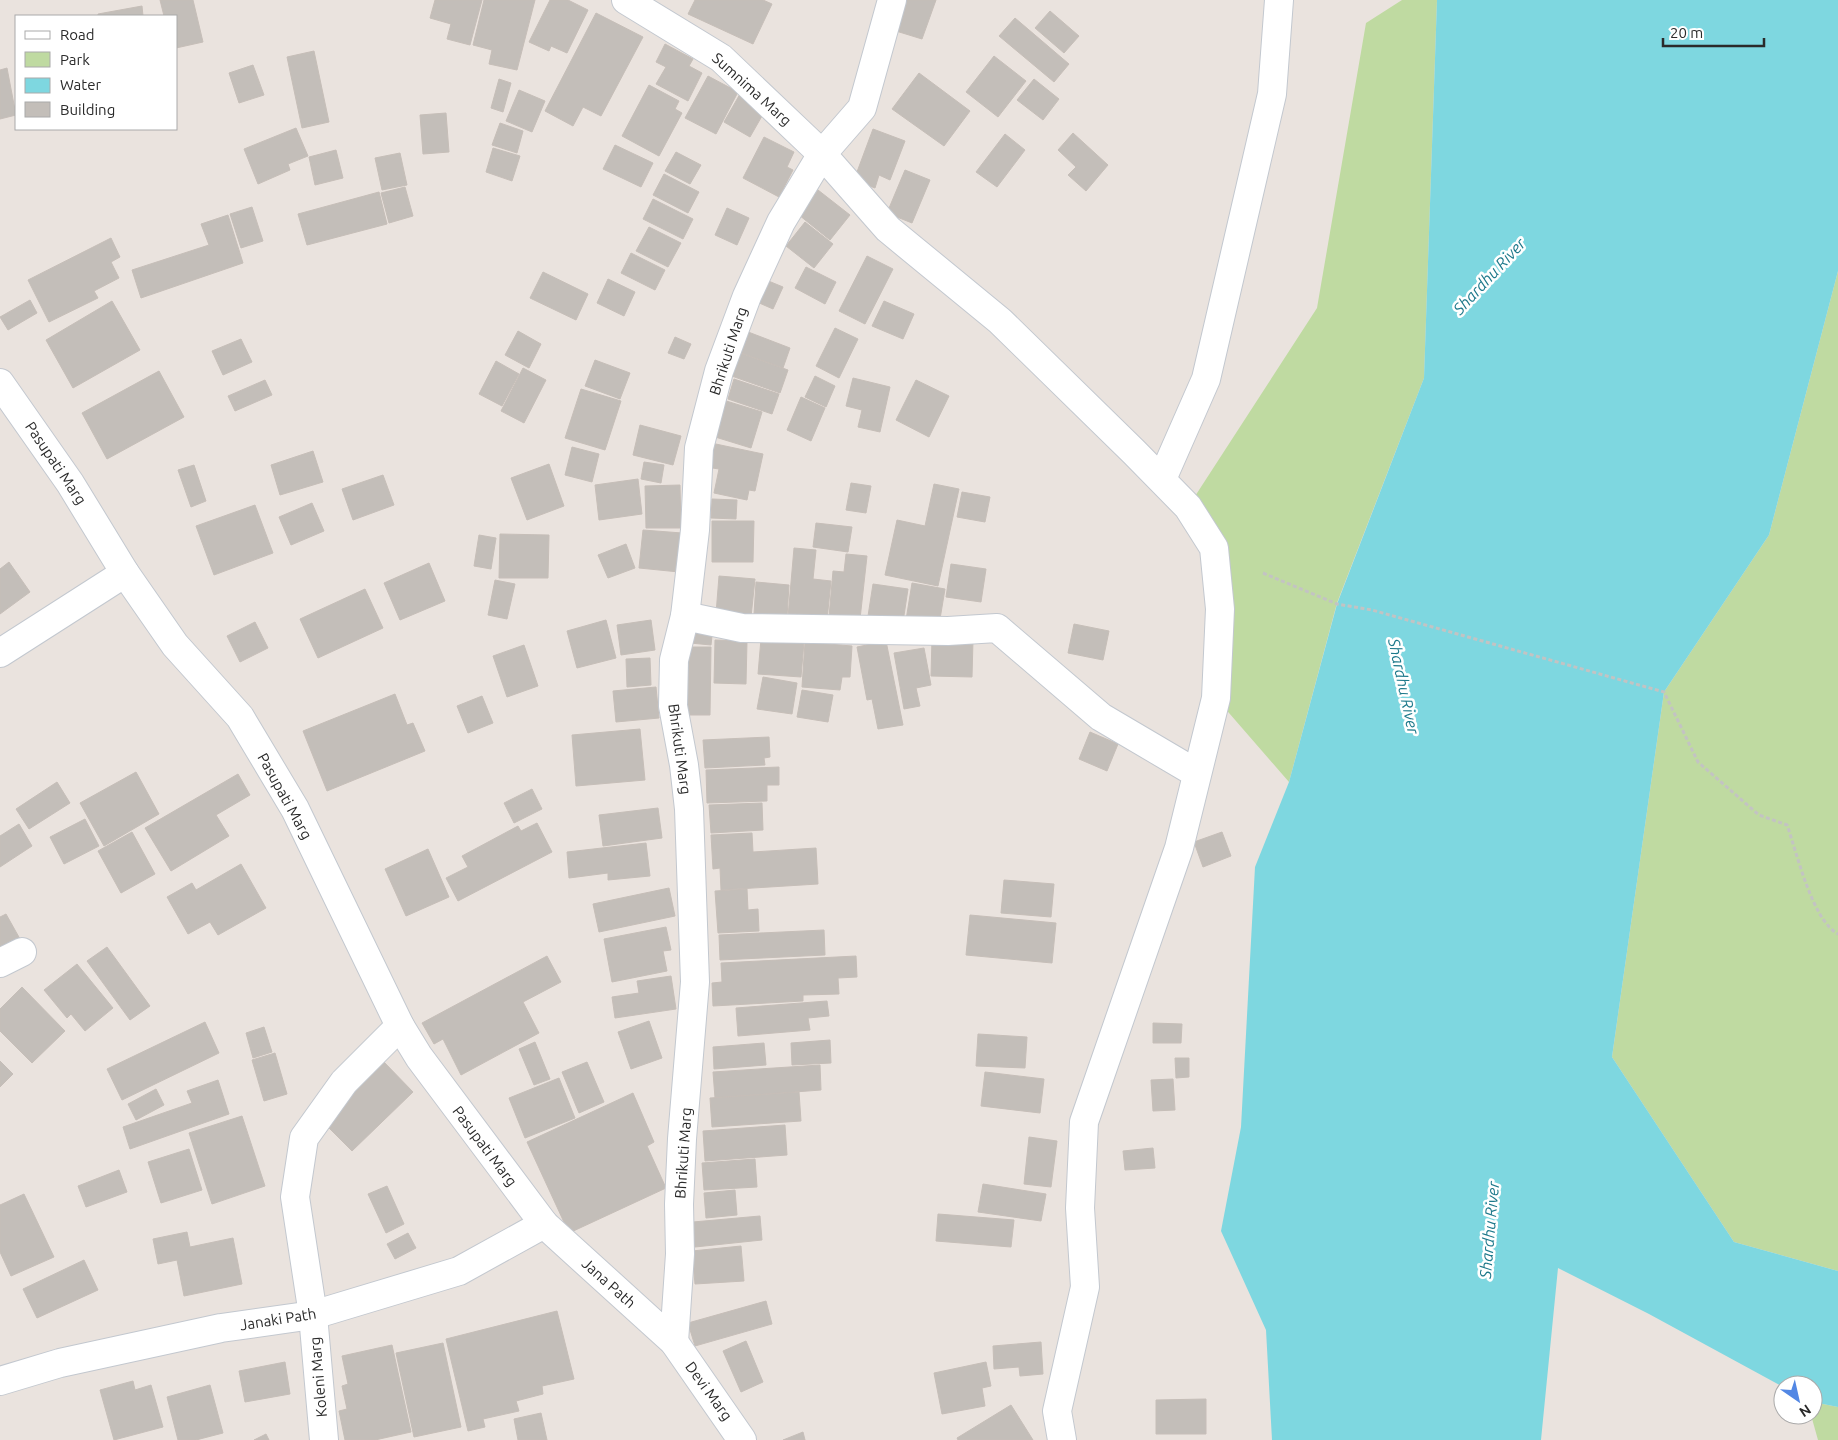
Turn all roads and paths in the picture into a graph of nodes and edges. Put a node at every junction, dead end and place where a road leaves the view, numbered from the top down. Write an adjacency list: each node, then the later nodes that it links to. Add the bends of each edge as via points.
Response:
1 (892, 0): 4 (street, Bhrikuti Marg, via 862,108)
2 (1279, 0): 6 (street, via 1272,94 1206,379)
3 (638, 3): 4 (street, Sumnima Marg, via 721,58)
4 (822, 154): 6 (street, Sumnima Marg, via 888,229 1000,321); 9 (street, Bhrikuti Marg, via 777,230 747,296 719,371 700,448)
5 (0, 384): 7 (street, Pasupati Marg, via 70,483)
6 (1162, 480): 11 (street, Sumnima Marg, via 1188,507 1214,548 1220,609 1216,698)
7 (125, 573): 10 (street); 13 (street, Pasupati Marg, via 175,645 240,717 295,809)
8 (1263, 573): 12 (path, via 1337,604 1372,610 1664,692 1698,762 1758,815 1787,825 1814,902 1830,930)
9 (685, 616): 11 (street, via 742,628 948,631 997,628 1101,717); 16 (street, Bhrikuti Marg, via 674,660 673,706 688,809 695,982 682,1139 680,1254)
10 (0, 653)
11 (1196, 773): 20 (street, Sumnima Marg, via 1179,848 1084,1122 1080,1208 1085,1287 1056,1412)
12 (1838, 934)
13 (400, 1026): 14 (street, Pasupati Marg, via 419,1057); 15 (street, Koleni Marg, via 344,1082 304,1138 295,1197)
14 (544, 1224): 15 (street, Janaki Path, via 459,1270); 16 (street, Jana Path)
15 (313, 1315): 17 (street, Janaki Path, via 221,1328 60,1363); 18 (street, Koleni Marg)
16 (674, 1342): 19 (street, Devi Marg)
17 (0, 1381)
18 (324, 1440)
19 (742, 1440)
20 (1062, 1440)

